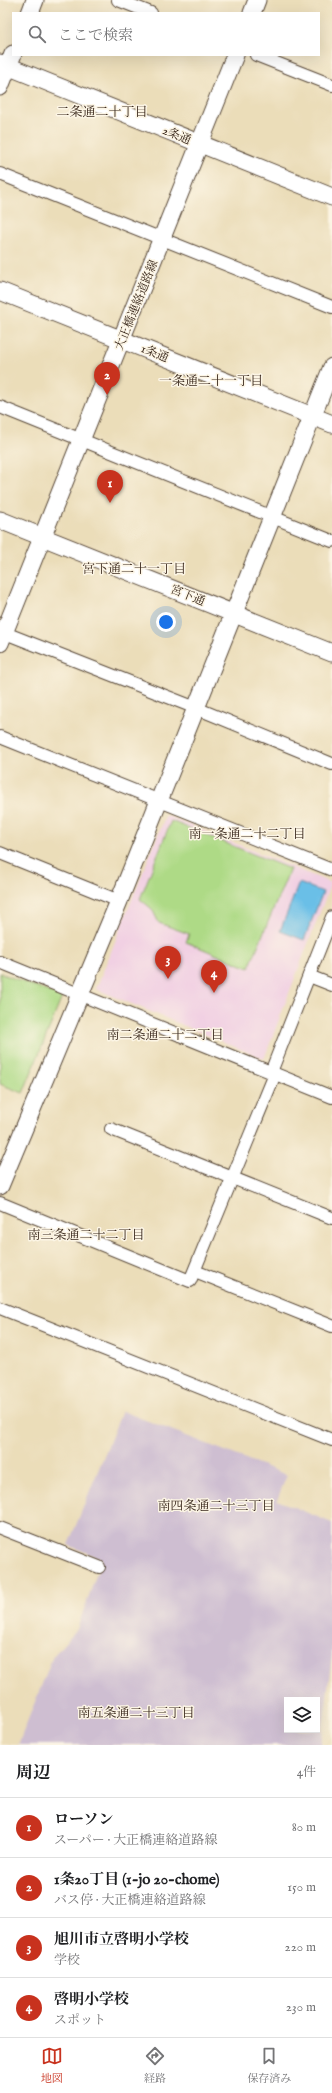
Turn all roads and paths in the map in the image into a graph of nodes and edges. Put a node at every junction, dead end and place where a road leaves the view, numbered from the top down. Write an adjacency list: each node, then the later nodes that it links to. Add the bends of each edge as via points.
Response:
1 (35, 0): 4 (street)
2 (118, 0): 5 (street)
3 (257, 0): 6 (street)
4 (30, 12)
5 (148, 12)
6 (252, 12)
7 (235, 56): 12 (street, 大正橋連絡道路線)
8 (259, 56): 10 (street)
9 (7, 61): 11 (street); 12 (street, 2条通)
10 (332, 85)
11 (0, 88)
12 (200, 144): 14 (street, 2条通); 15 (street, 大正橋連絡道路線)
13 (0, 174): 15 (street)
14 (332, 196)
15 (162, 238): 17 (street); 18 (street, 大正橋連絡道路線)
16 (0, 291): 18 (street, 1条通)
17 (332, 307)
18 (121, 340): 21 (street, 1条通); 23 (street, 大正橋連絡道路線)
19 (332, 367): 21 (street)
20 (0, 407): 23 (street)
21 (311, 416): 22 (street, 1条通); 24 (street)
22 (332, 424)
23 (82, 439): 24 (street); 26 (street, 大正橋連絡道路線)
24 (272, 517): 27 (street); 28 (street)
25 (0, 520): 26 (street, 宮下通)
26 (42, 537): 28 (street, 宮下通); 29 (street, 大正橋連絡道路線)
27 (332, 541)
28 (233, 614): 30 (street, 宮下通); 31 (street)
29 (1, 636): 31 (street)
30 (332, 653)
31 (196, 708): 33 (street); 34 (street)
32 (0, 737): 34 (street)
33 (332, 764)
34 (159, 800): 36 (street); 37 (street)
35 (0, 852): 37 (street)
36 (332, 870)
37 (118, 901): 42 (street)
38 (332, 917): 40 (street)
39 (0, 962): 42 (street)
40 (309, 976): 41 (street); 43 (street)
41 (332, 985)
42 (78, 995): 43 (street); 47 (street)
43 (273, 1073): 44 (street); 46 (street)
44 (332, 1097)
45 (111, 1129): 46 (street)
46 (232, 1178): 49 (street); 50 (street)
47 (0, 1186)
48 (0, 1203): 50 (street, via 190,1281)
49 (332, 1218)
50 (195, 1271): 52 (street)
51 (0, 1308): 53 (street)
52 (332, 1326)
53 (332, 1440)
54 (0, 1528): 55 (street)
55 (99, 1567)

